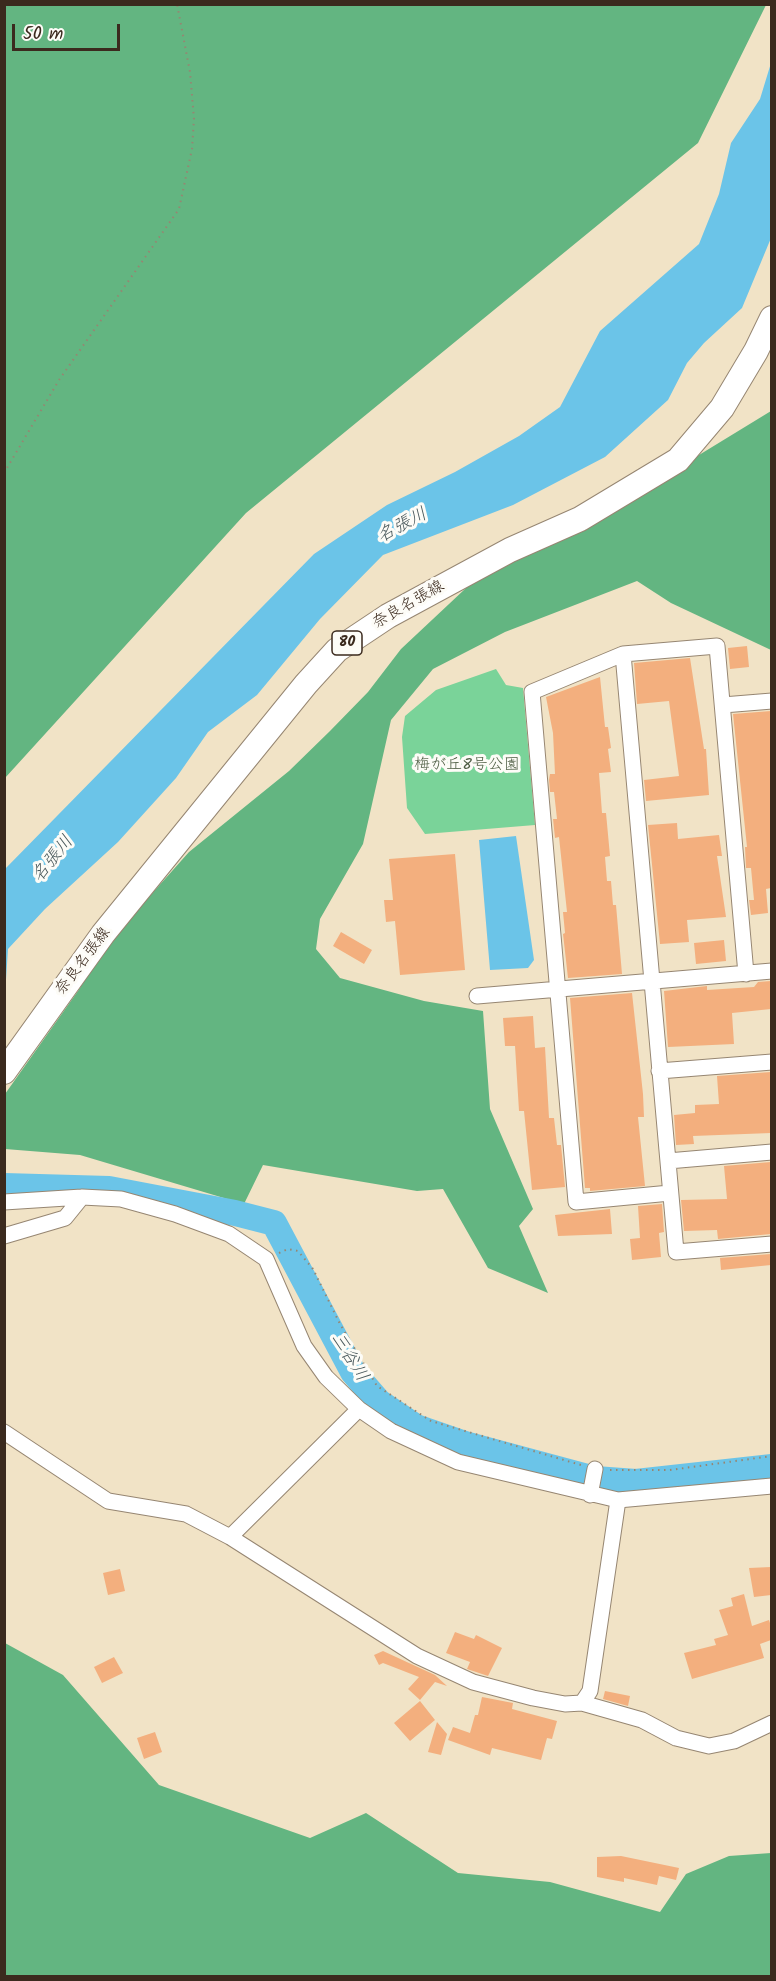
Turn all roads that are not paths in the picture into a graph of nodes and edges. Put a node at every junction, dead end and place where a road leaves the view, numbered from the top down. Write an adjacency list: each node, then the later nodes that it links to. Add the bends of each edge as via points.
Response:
1 (771, 318): 12 (main road, 奈良名張線 / 80, via 722,408 678,460 580,519 510,550 406,606 338,650 306,684 104,934)
2 (623, 654): 4 (street, via 717,646); 7 (street); 8 (street, via 532,692)
3 (771, 701): 4 (street)
4 (723, 705): 6 (street)
5 (771, 971): 6 (street)
6 (746, 974): 7 (street)
7 (652, 981): 8 (street); 11 (street)
8 (557, 989): 9 (street); 15 (street, via 576,1202)
9 (477, 996)
10 (771, 1062): 11 (street)
11 (659, 1071): 14 (street)
12 (4, 1072)
13 (771, 1152): 14 (street)
14 (668, 1161): 15 (street)
15 (670, 1193): 19 (street, via 675,1252)
16 (81, 1197): 17 (street); 18 (street, via 65,1218); 20 (street, via 121,1199 175,1214 229,1234 266,1258 304,1346 326,1377)
17 (4, 1202)
18 (4, 1236)
19 (771, 1244)
20 (359, 1409): 24 (street, via 391,1431 458,1462); 26 (street)
21 (4, 1432): 26 (street, via 108,1501 186,1514)
22 (595, 1471): 24 (street)
23 (771, 1486): 25 (street)
24 (590, 1494): 25 (street)
25 (618, 1500): 27 (street, via 590,1691)
26 (230, 1537): 27 (street, via 417,1656 473,1682 533,1698)
27 (582, 1703): 28 (street, via 642,1719 676,1738 709,1746 734,1741)
28 (771, 1723)

